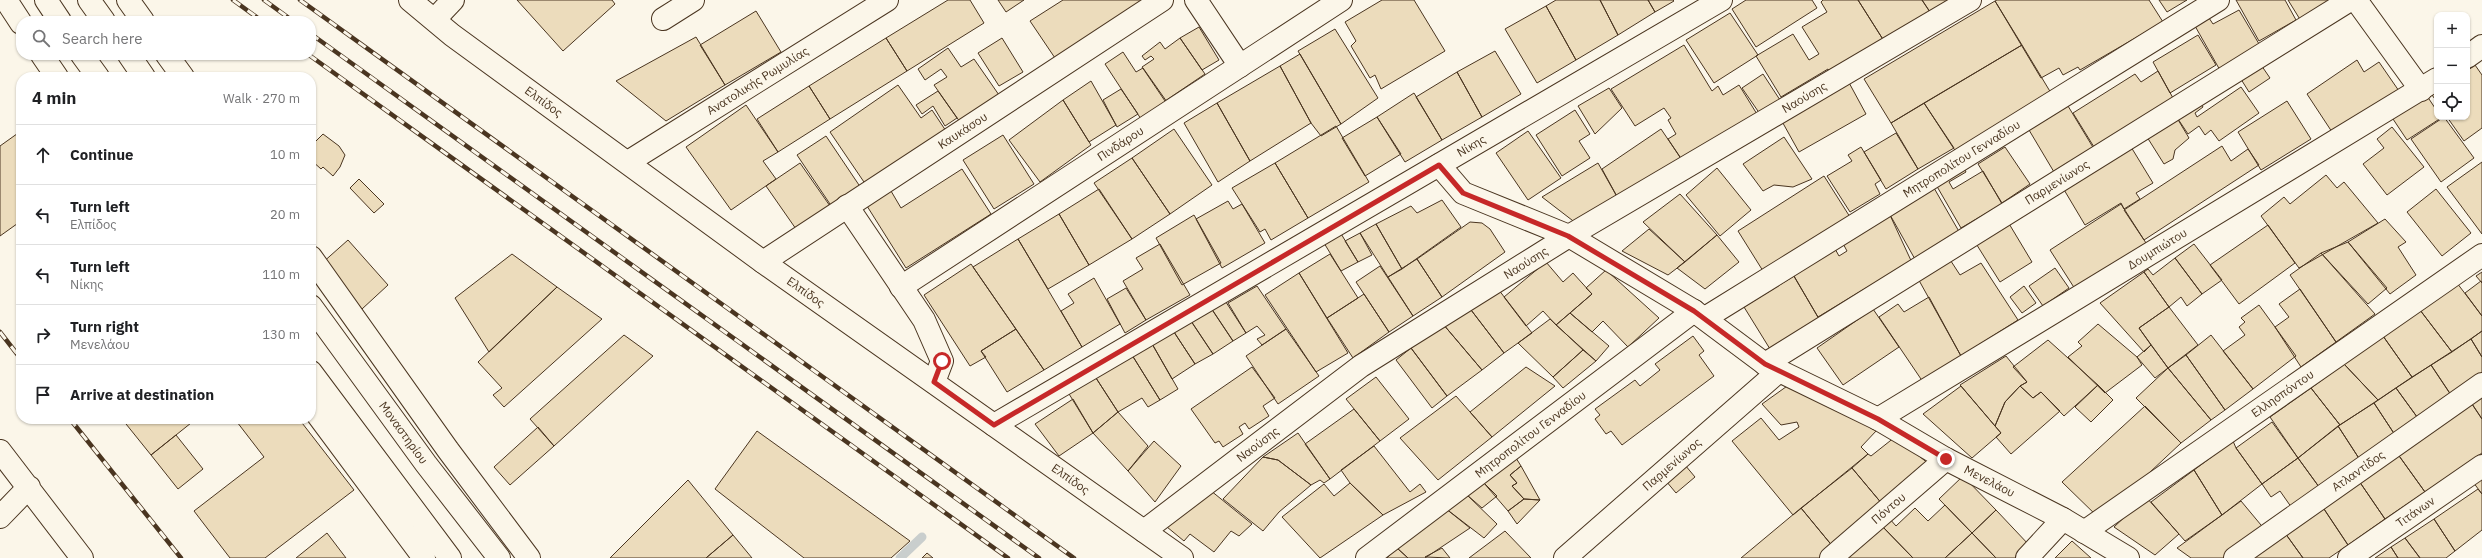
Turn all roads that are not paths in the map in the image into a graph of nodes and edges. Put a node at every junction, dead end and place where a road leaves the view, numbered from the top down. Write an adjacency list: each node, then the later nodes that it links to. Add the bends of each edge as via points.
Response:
1 (6, 0): 17 (street)
2 (46, 0): 18 (street)
3 (89, 0): 19 (street)
4 (128, 0): 20 (street)
5 (410, 0): 21 (street, Ελπίδος)
6 (453, 0): 21 (street)
7 (692, 0): 22 (street)
8 (887, 0): 35 (street, Ανατολικής Ρωμυλίας)
9 (1162, 0): 37 (street, Καυκάσου)
10 (1196, 0): 29 (street)
11 (1341, 0): 29 (street, Πινδάρου)
12 (1721, 0): 36 (street, Νίκης)
13 (1970, 0): 38 (street, Ναούσης)
14 (2218, 0): 44 (street, Μητροπολίτου Γενναδίου)
15 (2350, 0): 45 (street, Παρμενίωνος)
16 (2356, 0): 34 (street)
17 (16, 16)
18 (57, 16)
19 (100, 16)
20 (139, 16)
21 (435, 19): 35 (street, Ελπίδος, via 452,35)
22 (662, 19)
23 (2482, 46): 24 (street)
24 (2470, 55)
25 (45, 60): 30 (street)
26 (86, 60): 31 (street)
27 (132, 60): 32 (street)
28 (171, 60): 33 (street)
29 (1240, 66): 42 (street, Πινδάρου)
30 (54, 72)
31 (94, 72)
32 (141, 72)
33 (179, 72)
34 (2429, 84): 50 (street, Δουμπιώτου)
35 (628, 162): 40 (street, Ελπίδος)
36 (1439, 165): 38 (street, Μενελάου, via 1463,193); 51 (street, Νίκης)
37 (846, 206): 40 (street, Καυκάσου); 42 (street)
38 (1568, 236): 44 (street, Μενελάου); 58 (street, Ναούσης, via 1361,366)
39 (2482, 255): 59 (street, Ελλησπόντου)
40 (764, 262): 47 (street, Ελπίδος)
41 (316, 264): 64 (street, via 448,450)
42 (901, 287): 47 (street, via 924,320 942,361)
43 (316, 313): 63 (street, Μοναστηρίου, via 426,464)
44 (1699, 314): 45 (street, Μενελάου); 66 (street, Μητροπολίτου Γενναδίου)
45 (1772, 368): 50 (street, Μενελάου); 67 (street, Παρμενίωνος)
46 (316, 379): 62 (street)
47 (934, 382): 51 (street, Ελπίδος)
48 (2482, 384): 71 (street, Ατλαντίδος)
49 (316, 413): 61 (street)
50 (1878, 419): 53 (street, Μενελάου)
51 (994, 425): 58 (street, Ελπίδος)
52 (0, 451): 55 (street)
53 (1946, 459): 57 (street, Μενελάου); 68 (street, Πόντου)
54 (2482, 466): 72 (street, Τιτάνων)
55 (29, 487): 56 (street); 60 (street)
56 (0, 517)
57 (2063, 519): 59 (street, Μενελάου); 69 (street)
58 (1144, 531): 65 (street, Ελπίδος)
59 (2084, 532): 70 (street, Μενελάου)
60 (82, 558)
61 (424, 558)
62 (450, 558)
63 (499, 558)
64 (529, 558)
65 (1182, 558)
66 (1367, 558)
67 (1565, 558)
68 (1831, 558)
69 (2026, 558)
70 (2128, 558)
71 (2235, 558)
72 (2349, 558)

